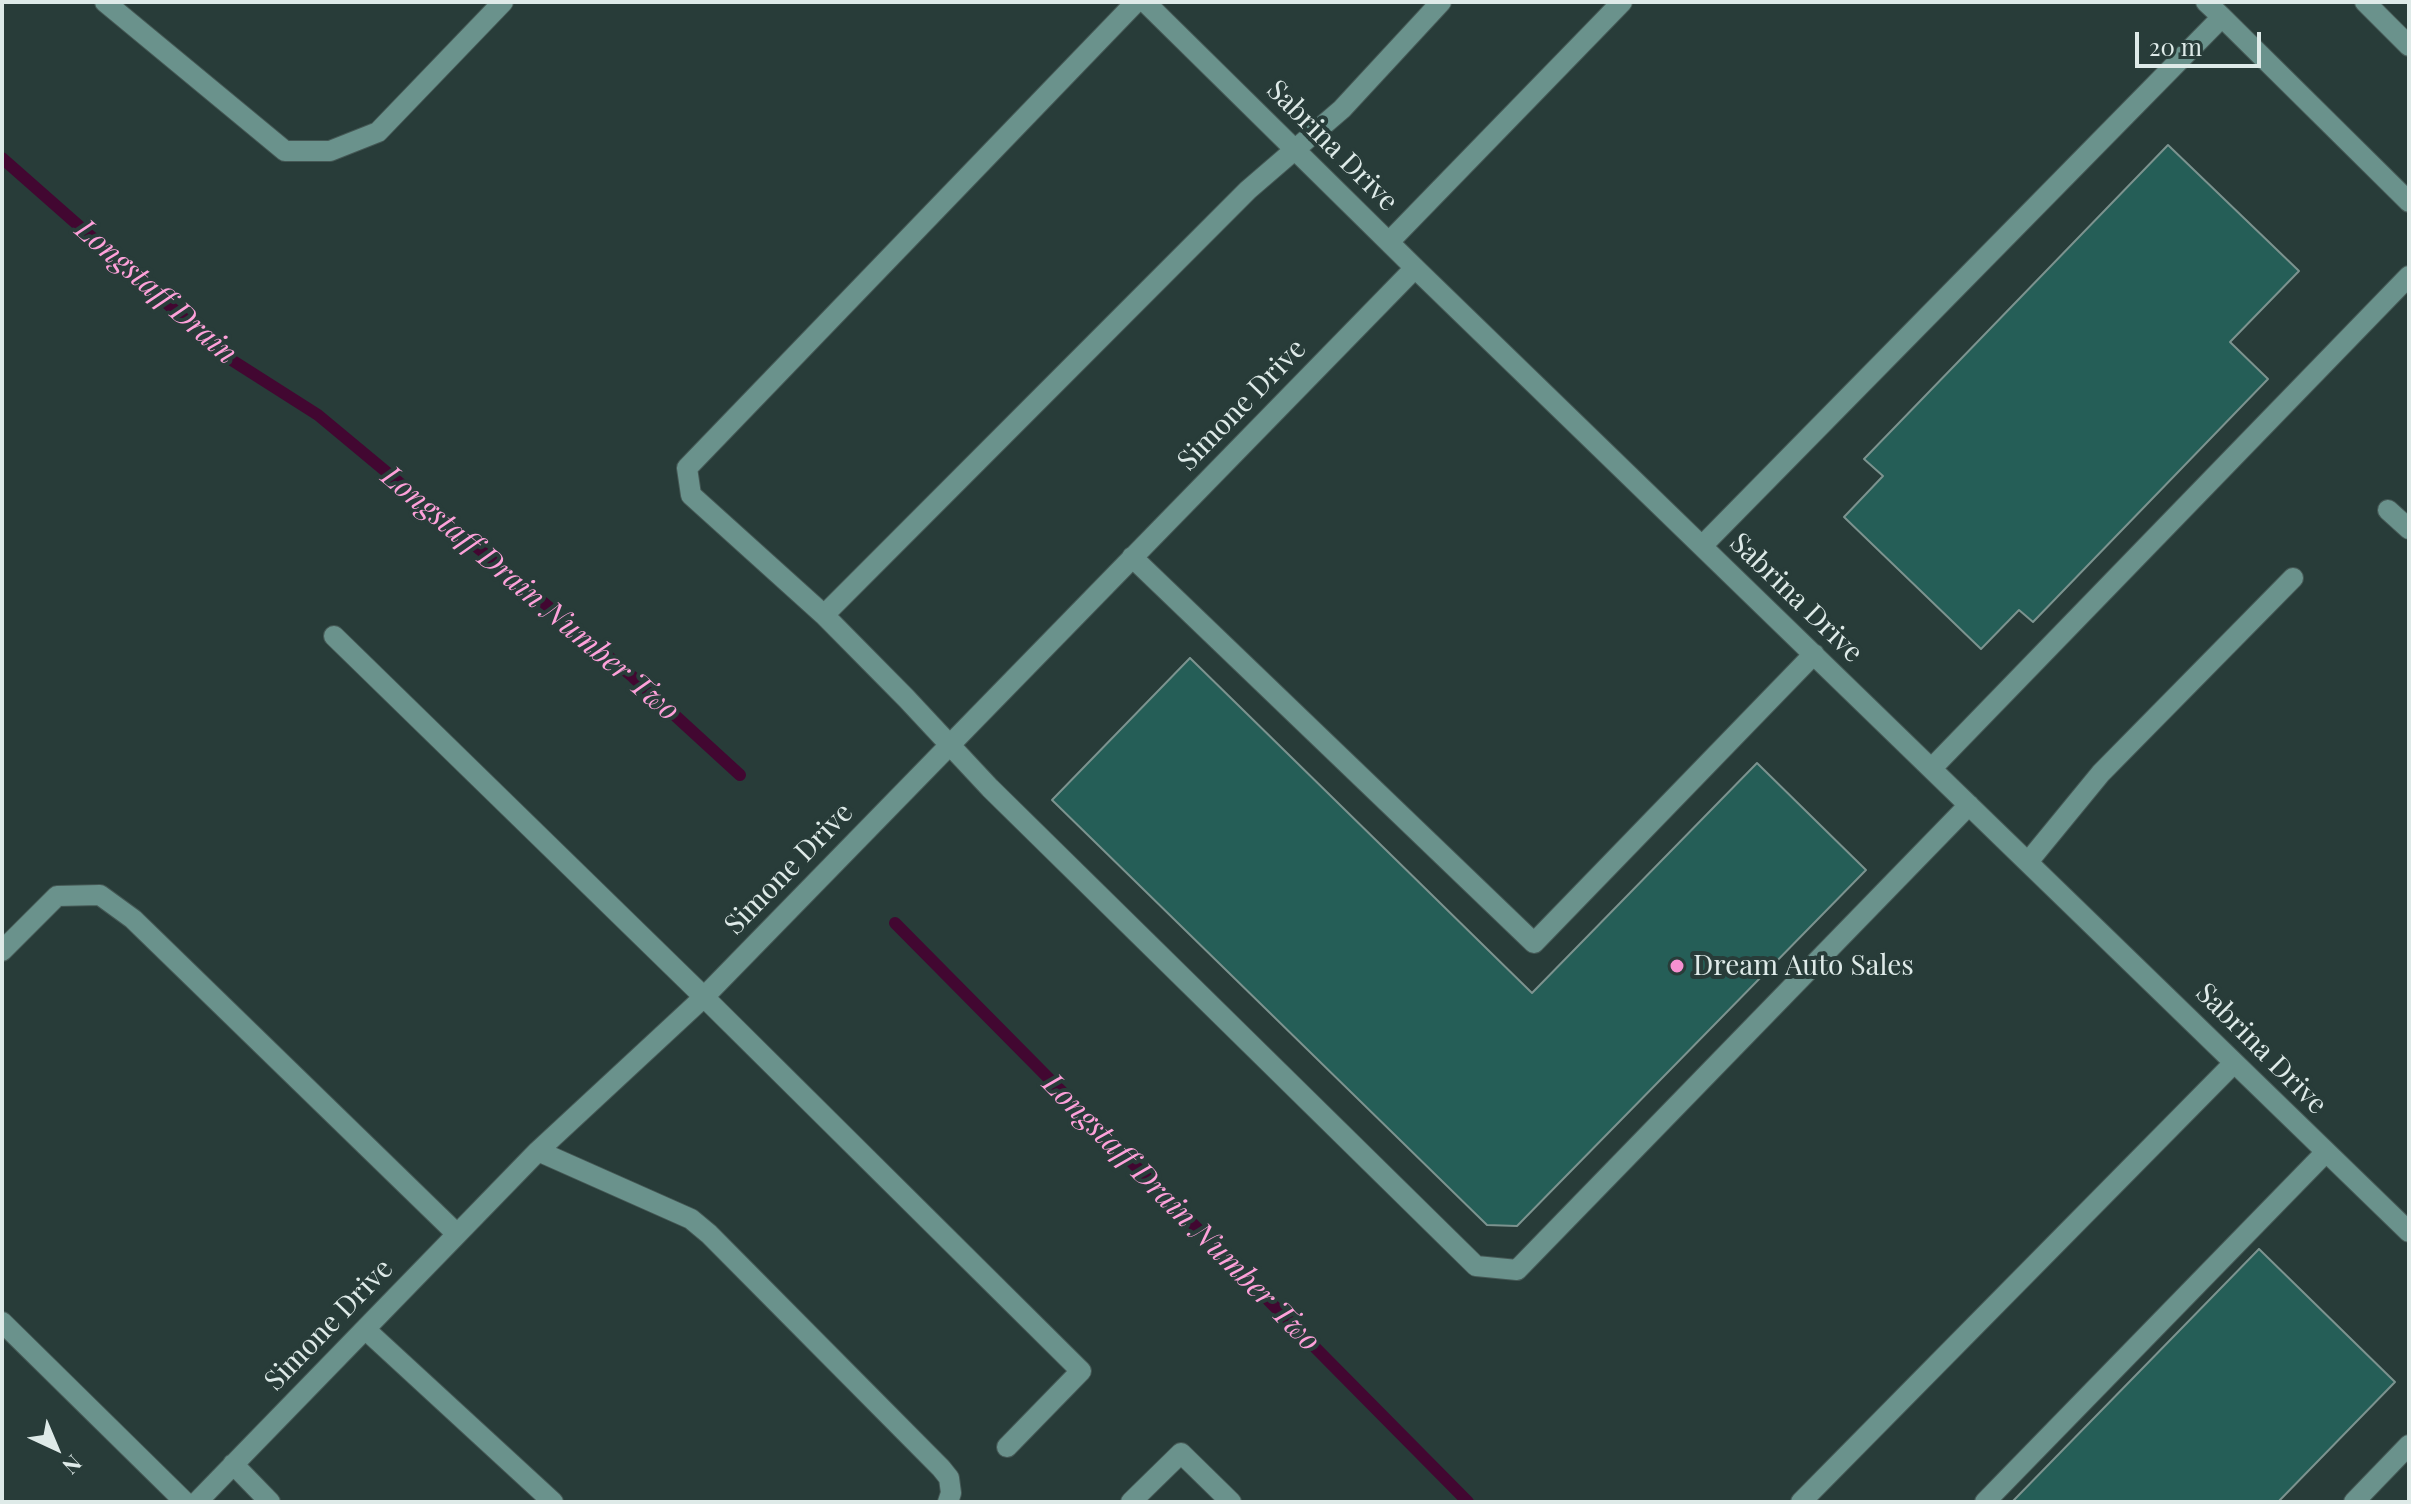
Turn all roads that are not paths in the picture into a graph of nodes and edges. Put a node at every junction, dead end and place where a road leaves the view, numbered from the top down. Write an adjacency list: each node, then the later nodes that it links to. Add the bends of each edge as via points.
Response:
1 (105, 2): 2 (street, via 285,151 330,151 378,132)
2 (503, 2)
3 (1136, 2): 21 (street, via 687,468 691,495)
4 (1145, 2): 11 (street, Sabrina Drive)
5 (1441, 2): 11 (street, via 1342,109)
6 (1622, 2): 13 (street)
7 (2206, 2): 9 (street)
8 (2365, 2): 10 (street)
9 (2222, 17): 12 (street); 18 (street)
10 (2409, 46)
11 (1295, 149): 13 (street, Sabrina Drive); 21 (street)
12 (2409, 202)
13 (1389, 242): 14 (street, Sabrina Drive)
14 (1415, 268): 18 (street, Sabrina Drive); 19 (street, Simone Drive)
15 (2409, 276): 25 (street)
16 (2388, 510): 17 (street)
17 (2409, 529)
18 (1702, 546): 23 (street, Sabrina Drive)
19 (1132, 557): 23 (street, via 1534,943); 24 (street, Simone Drive)
20 (2293, 578): 27 (street, via 2101,773)
21 (824, 615): 24 (street)
22 (334, 636): 29 (street)
23 (1814, 654): 25 (street, Sabrina Drive)
24 (950, 745): 26 (street, via 1476,1266 1517,1270); 29 (street, Simone Drive)
25 (1932, 768): 26 (street, Sabrina Drive)
26 (1969, 805): 27 (street, Sabrina Drive)
27 (2028, 862): 30 (street, Sabrina Drive)
28 (2, 951): 34 (street, via 57,896 100,895 133,919)
29 (704, 997): 31 (street, Simone Drive); 38 (street, via 1081,1371)
30 (2234, 1063): 32 (street, Sabrina Drive); 47 (street)
31 (538, 1151): 34 (street, Simone Drive); 44 (street, via 691,1219 709,1234 941,1468 949,1478)
32 (2326, 1152): 33 (street, Sabrina Drive); 48 (street)
33 (2409, 1232)
34 (457, 1234): 36 (street, Simone Drive)
35 (2, 1322): 40 (street)
36 (365, 1329): 39 (street, Simone Drive); 43 (street)
37 (2409, 1445): 49 (street)
38 (1007, 1447)
39 (233, 1464): 41 (street, Simone Drive); 42 (street)
40 (185, 1502)
41 (197, 1502)
42 (270, 1502)
43 (553, 1502)
44 (948, 1502)
45 (1131, 1502): 46 (street, via 1181,1453)
46 (1231, 1502)
47 (1801, 1502)
48 (1985, 1502)
49 (2354, 1502)

